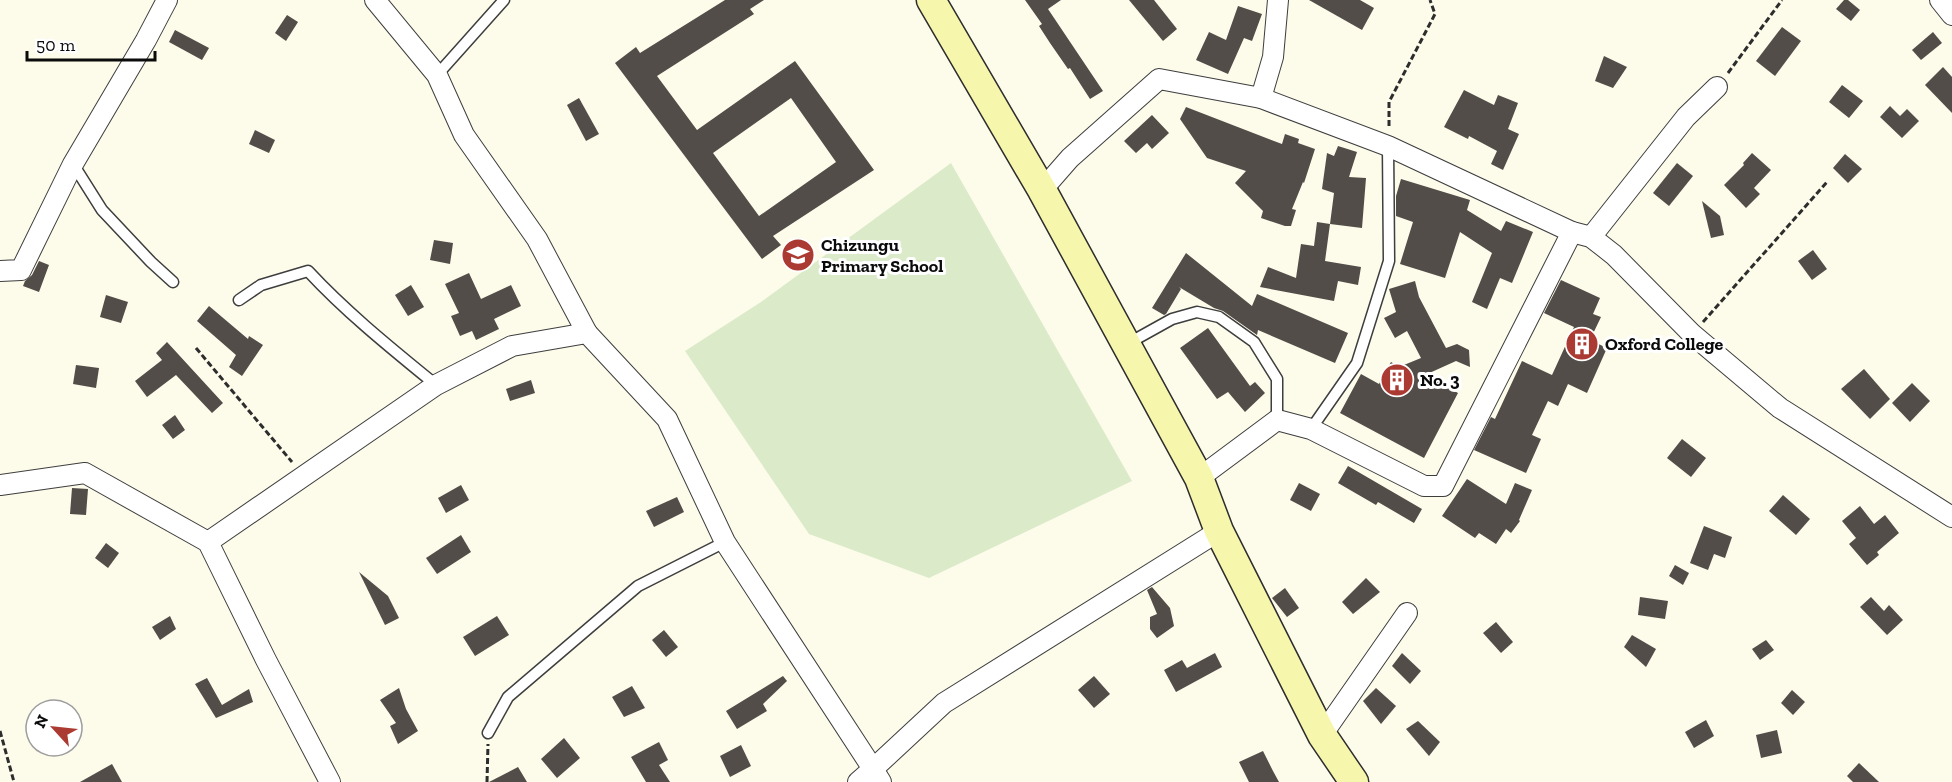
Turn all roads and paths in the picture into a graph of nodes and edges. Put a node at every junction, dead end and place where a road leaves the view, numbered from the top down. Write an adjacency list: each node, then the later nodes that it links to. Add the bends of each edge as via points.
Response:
1 (167, 0): 14 (street)
2 (375, 0): 10 (street)
3 (504, 0): 10 (lane)
4 (931, 0): 16 (street)
5 (1278, 0): 12 (street, via 1273,57)
6 (1430, 0): 13 (path, via 1436,15 1389,102)
7 (1782, 0): 11 (path)
8 (1940, 0): 9 (street)
9 (1952, 15)
10 (437, 75): 21 (street, via 464,135 537,239)
11 (1717, 87): 17 (street)
12 (1262, 99): 13 (street); 16 (street, via 1159,79 1070,158)
13 (1388, 146): 17 (street); 27 (lane, via 1389,261 1357,363)
14 (73, 164): 18 (street, via 21,270); 19 (lane, via 102,210)
15 (1827, 182): 22 (path)
16 (1042, 190): 23 (street)
17 (1581, 234): 22 (street, via 1614,255); 27 (street, via 1443,486 1424,486)
18 (0, 271)
19 (173, 282)
20 (239, 300): 25 (lane, via 261,285 308,271 366,328)
21 (587, 333): 25 (street, via 512,346); 34 (street, via 667,419)
22 (1692, 334): 31 (street, via 1780,408)
23 (1126, 344): 26 (lane, via 1172,319 1197,312 1219,316 1254,342 1277,378); 29 (street)
24 (196, 348): 28 (path)
25 (436, 385): 28 (street)
26 (1277, 420): 27 (street); 29 (street)
27 (1311, 429)
28 (304, 477): 33 (street)
29 (1199, 478): 32 (street)
30 (0, 485): 33 (street, via 85,472)
31 (1952, 518)
32 (1219, 531): 38 (street); 39 (street, via 944,703)
33 (208, 542): 41 (street)
34 (725, 542): 37 (lane, via 638,586 508,697); 39 (street)
35 (1407, 613): 38 (street)
36 (0, 731): 40 (path)
37 (488, 733): 42 (path)
38 (1322, 735): 43 (street)
39 (871, 778)
40 (14, 782)
41 (330, 782)
42 (487, 782)
43 (1354, 782)

